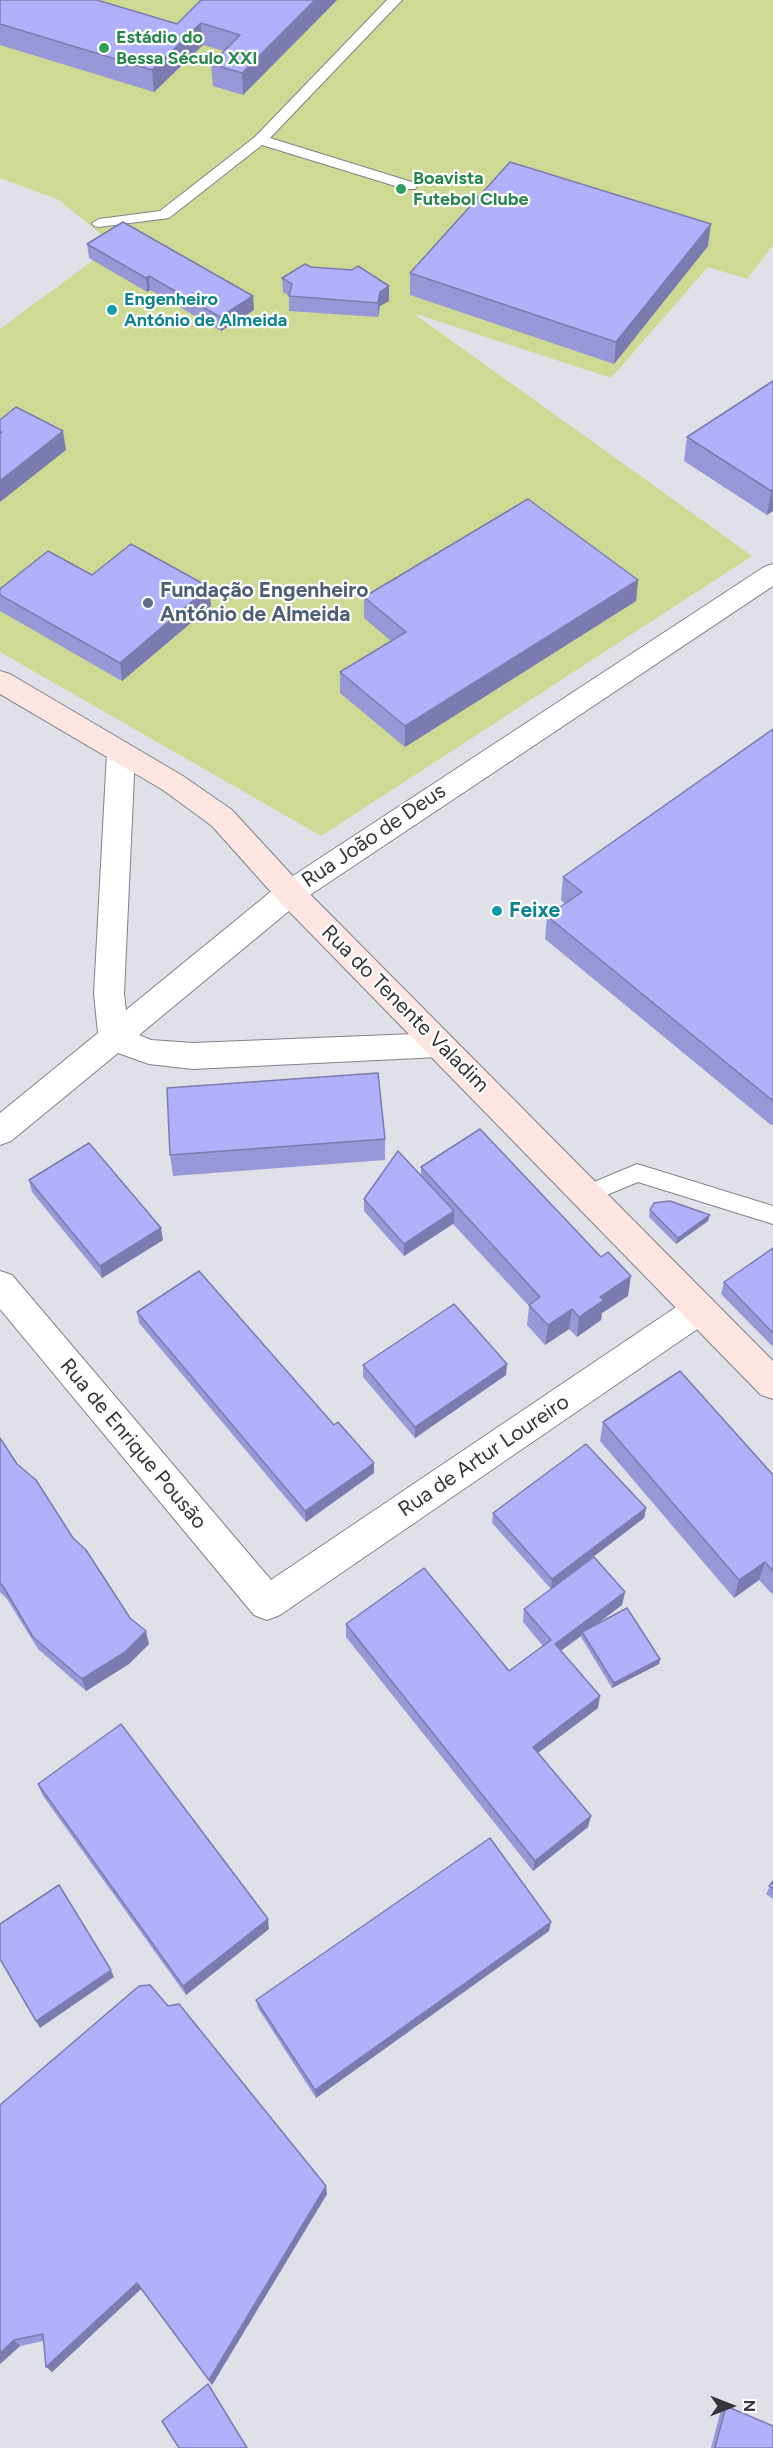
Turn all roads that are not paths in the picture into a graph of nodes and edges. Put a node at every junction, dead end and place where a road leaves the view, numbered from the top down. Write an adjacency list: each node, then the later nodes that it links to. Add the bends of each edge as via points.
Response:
1 (395, 0): 2 (lane)
2 (260, 141): 3 (lane); 4 (lane, via 164,215)
3 (410, 186)
4 (99, 223)
5 (773, 573): 8 (street, Rua João de Deus)
6 (0, 681): 7 (main road, Rua do Tenente Valadim)
7 (121, 753): 8 (main road, Rua do Tenente Valadim, via 222,818); 9 (street, via 109,994)
8 (290, 893): 9 (street, Rua João de Deus); 10 (main road, Rua do Tenente Valadim)
9 (114, 1038): 10 (street, via 149,1052 193,1056); 11 (street, Rua João de Deus)
10 (440, 1045): 12 (main road, Rua do Tenente Valadim)
11 (0, 1132)
12 (587, 1194): 13 (lane, via 637,1173); 15 (main road, Rua do Tenente Valadim)
13 (773, 1215)
14 (0, 1285): 17 (street, Rua de Enrique Pousão)
15 (700, 1309): 16 (main road, Rua do Tenente Valadim); 17 (street, Rua de Artur Loureiro)
16 (773, 1384)
17 (267, 1603)

